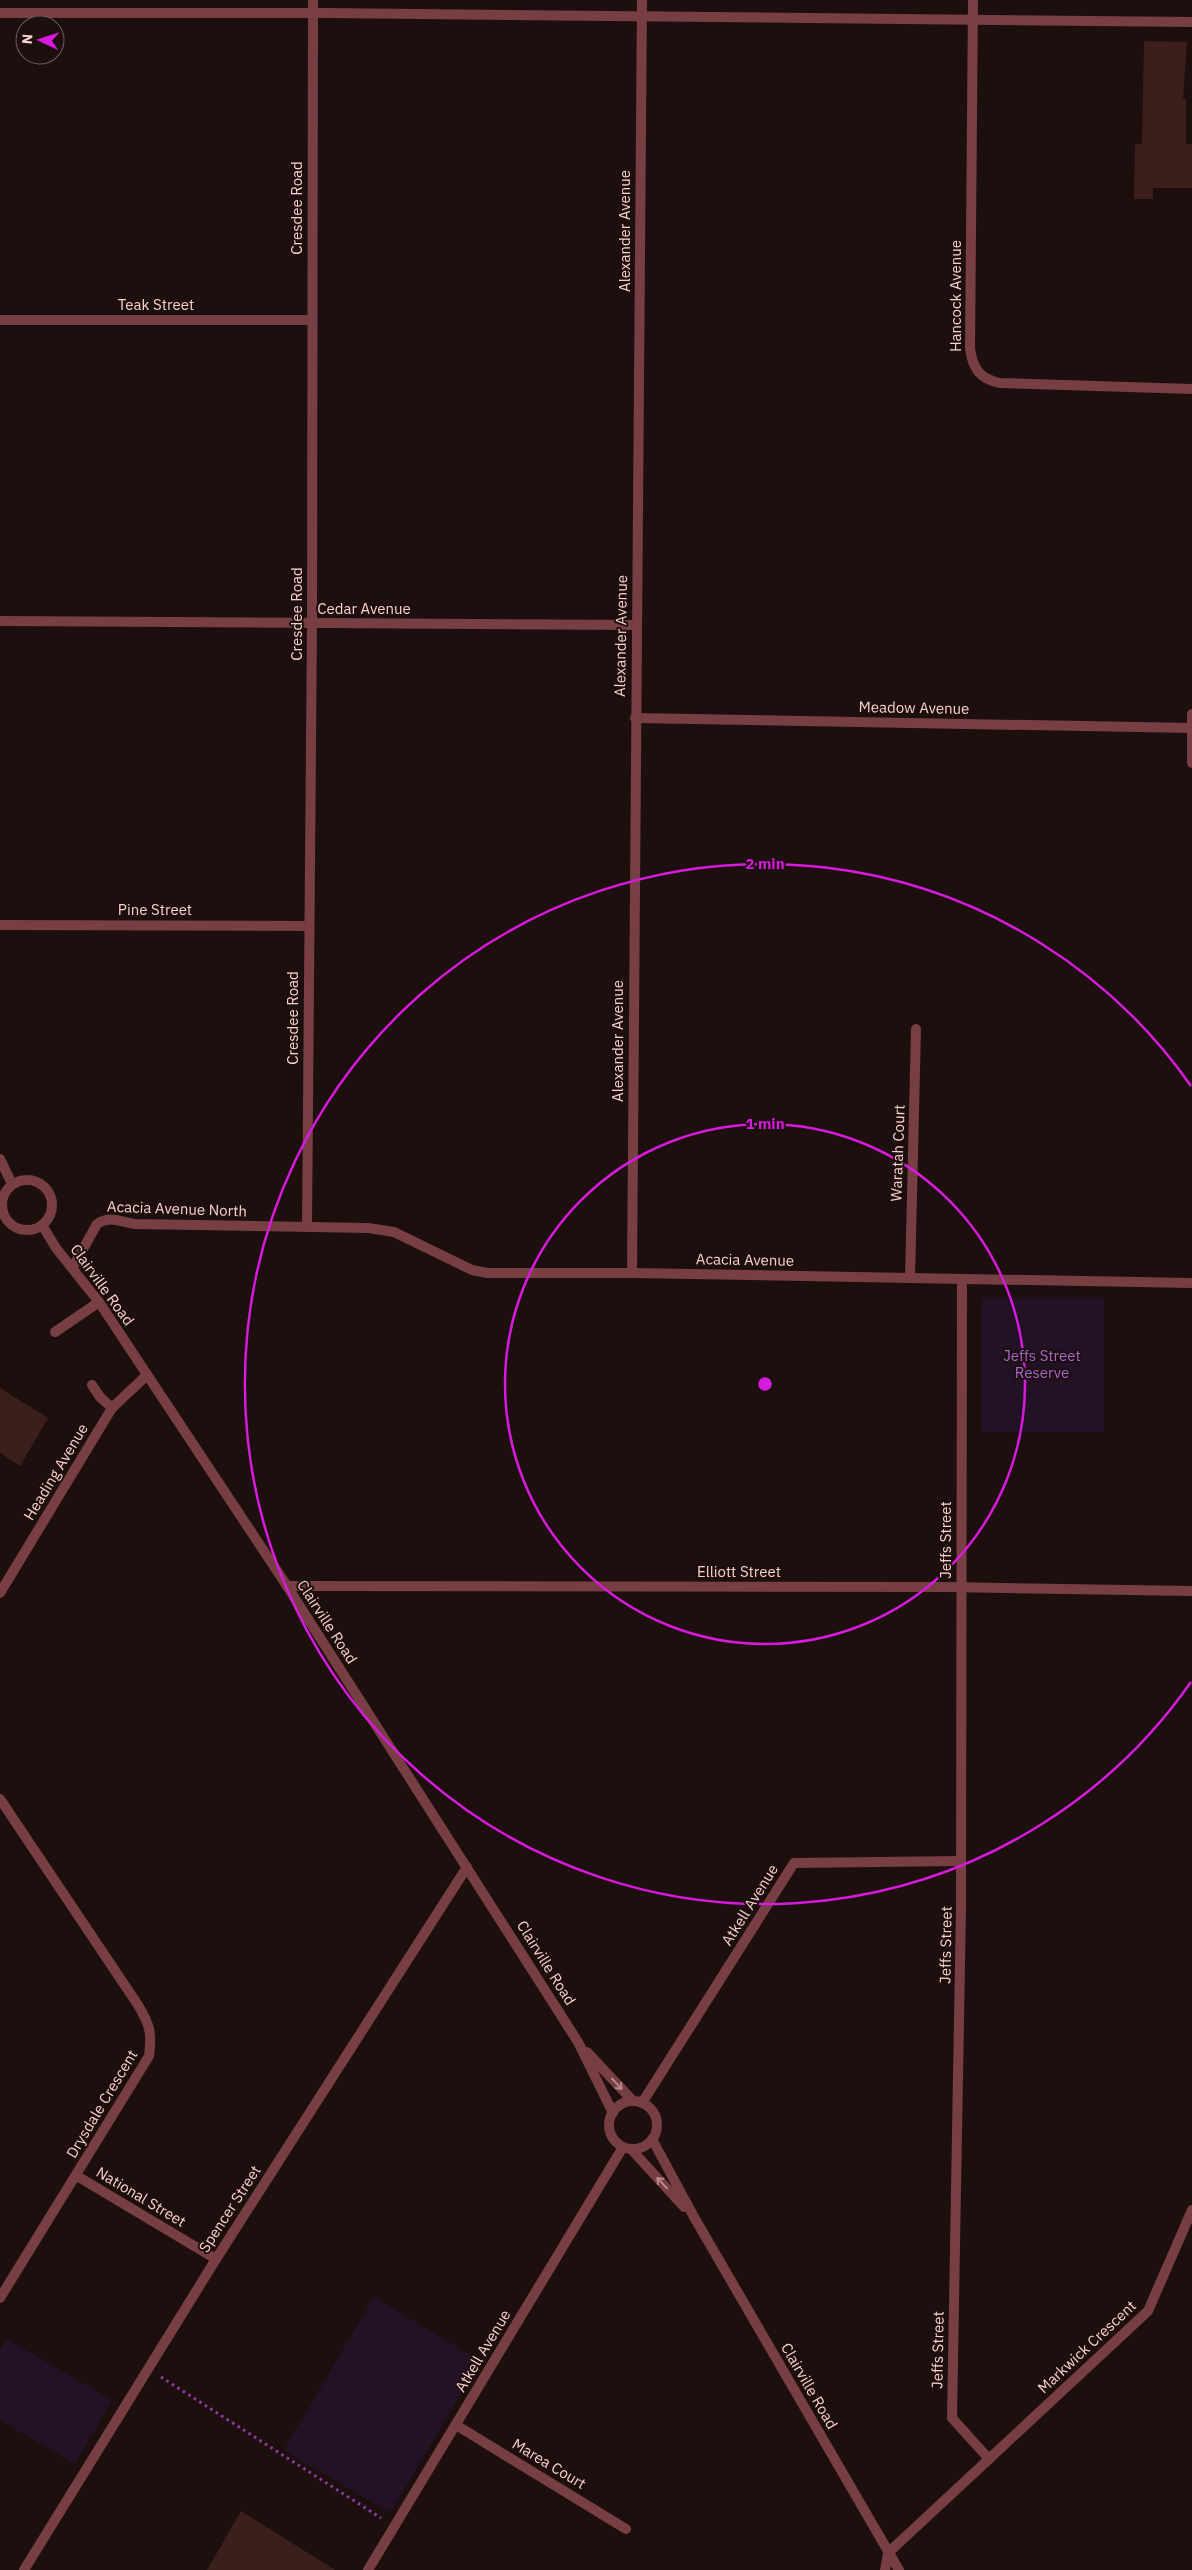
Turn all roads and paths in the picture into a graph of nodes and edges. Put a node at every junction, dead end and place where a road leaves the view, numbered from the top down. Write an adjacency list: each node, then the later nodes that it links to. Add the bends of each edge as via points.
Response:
1 (313, 0): 5 (street, Cresdee Road)
2 (642, 0): 6 (street, Alexander Avenue)
3 (973, 0): 7 (street, Hancock Avenue)
4 (0, 13): 5 (street)
5 (313, 13): 6 (street); 10 (street, Cresdee Road)
6 (642, 16): 7 (street); 14 (street, Alexander Avenue)
7 (973, 19): 8 (street); 11 (street, Hancock Avenue, via 970,349 978,374 1000,383)
8 (1192, 22)
9 (0, 320): 10 (street, Teak Street)
10 (311, 320): 13 (street, Cresdee Road)
11 (1192, 388)
12 (0, 621): 13 (street, Cedar Avenue)
13 (312, 623): 14 (street, Cedar Avenue); 20 (street, Cresdee Road)
14 (637, 625): 16 (street, Alexander Avenue)
15 (1192, 714): 17 (street)
16 (635, 718): 17 (street, Meadow Avenue); 28 (street, Alexander Avenue)
17 (1192, 728): 18 (street)
18 (1192, 763)
19 (0, 924): 20 (street, Pine Street)
20 (309, 926): 26 (street, Cresdee Road)
21 (916, 1029): 29 (street, Waratah Court)
22 (0, 1159): 23 (street)
23 (12, 1184): 24 (street, via 2,1199); 25 (street, via 29,1180 44,1187 49,1194 51,1211)
24 (2, 1218): 25 (street, via 14,1227 28,1230)
25 (42, 1225): 27 (street, Clairville Road)
26 (307, 1227): 27 (street, Acacia Avenue North, via 135,1224 109,1219 97,1224); 28 (street, Acacia Avenue, via 368,1228 394,1232 472,1270 487,1273)
27 (73, 1267): 32 (street, Clairville Road)
28 (632, 1273): 29 (street, Acacia Avenue)
29 (910, 1278): 30 (street, Acacia Avenue)
30 (962, 1279): 31 (street, Acacia Avenue); 38 (street, Jeffs Street)
31 (1192, 1283)
32 (99, 1302): 33 (street); 34 (street, Clairville Road)
33 (54, 1332)
34 (147, 1375): 36 (street, Heading Avenue); 37 (street, Clairville Road)
35 (92, 1384): 36 (street)
36 (112, 1408): 40 (street, Heading Avenue)
37 (287, 1586): 38 (street, Elliott Street); 43 (street, Clairville Road)
38 (961, 1587): 39 (street, Elliott Street); 42 (street, Jeffs Street)
39 (1192, 1591)
40 (0, 1593)
41 (0, 1799): 49 (street, Drysdale Crescent, via 138,2005 151,2035 149,2056)
42 (961, 1861): 45 (street, Atkell Avenue, via 794,1863); 56 (street, Jeffs Street, via 952,2418)
43 (468, 1867): 44 (street, Clairville Road); 52 (street, Spencer Street)
44 (578, 2042): 45 (street, Clairville Road, one-way to 45); 46 (street, Clairville Road)
45 (638, 2102): 46 (street, via 618,2107); 47 (street, via 654,2115 657,2124)
46 (613, 2113): 48 (street, via 609,2128 616,2143)
47 (652, 2139): 48 (street, via 639,2148); 51 (street, Clairville Road)
48 (627, 2148): 51 (street, Clairville Road, one-way to 48); 55 (street, Atkell Avenue)
49 (77, 2176): 52 (street, National Street); 53 (street, Drysdale Crescent)
50 (1192, 2210): 56 (street, Markwick Crescent, via 1148,2312)
51 (694, 2217): 59 (street, Clairville Road)
52 (216, 2259): 54 (street, Spencer Street)
53 (0, 2298)
54 (149, 2369): 57 (path); 60 (street, Spencer Street)
55 (456, 2425): 57 (street, Atkell Avenue); 58 (street, Marea Court)
56 (989, 2459): 59 (street)
57 (394, 2526): 61 (street, Atkell Avenue)
58 (626, 2529)
59 (888, 2553): 62 (street); 63 (street, Clairville Road)
60 (24, 2570)
61 (368, 2570)
62 (885, 2570)
63 (899, 2570)

